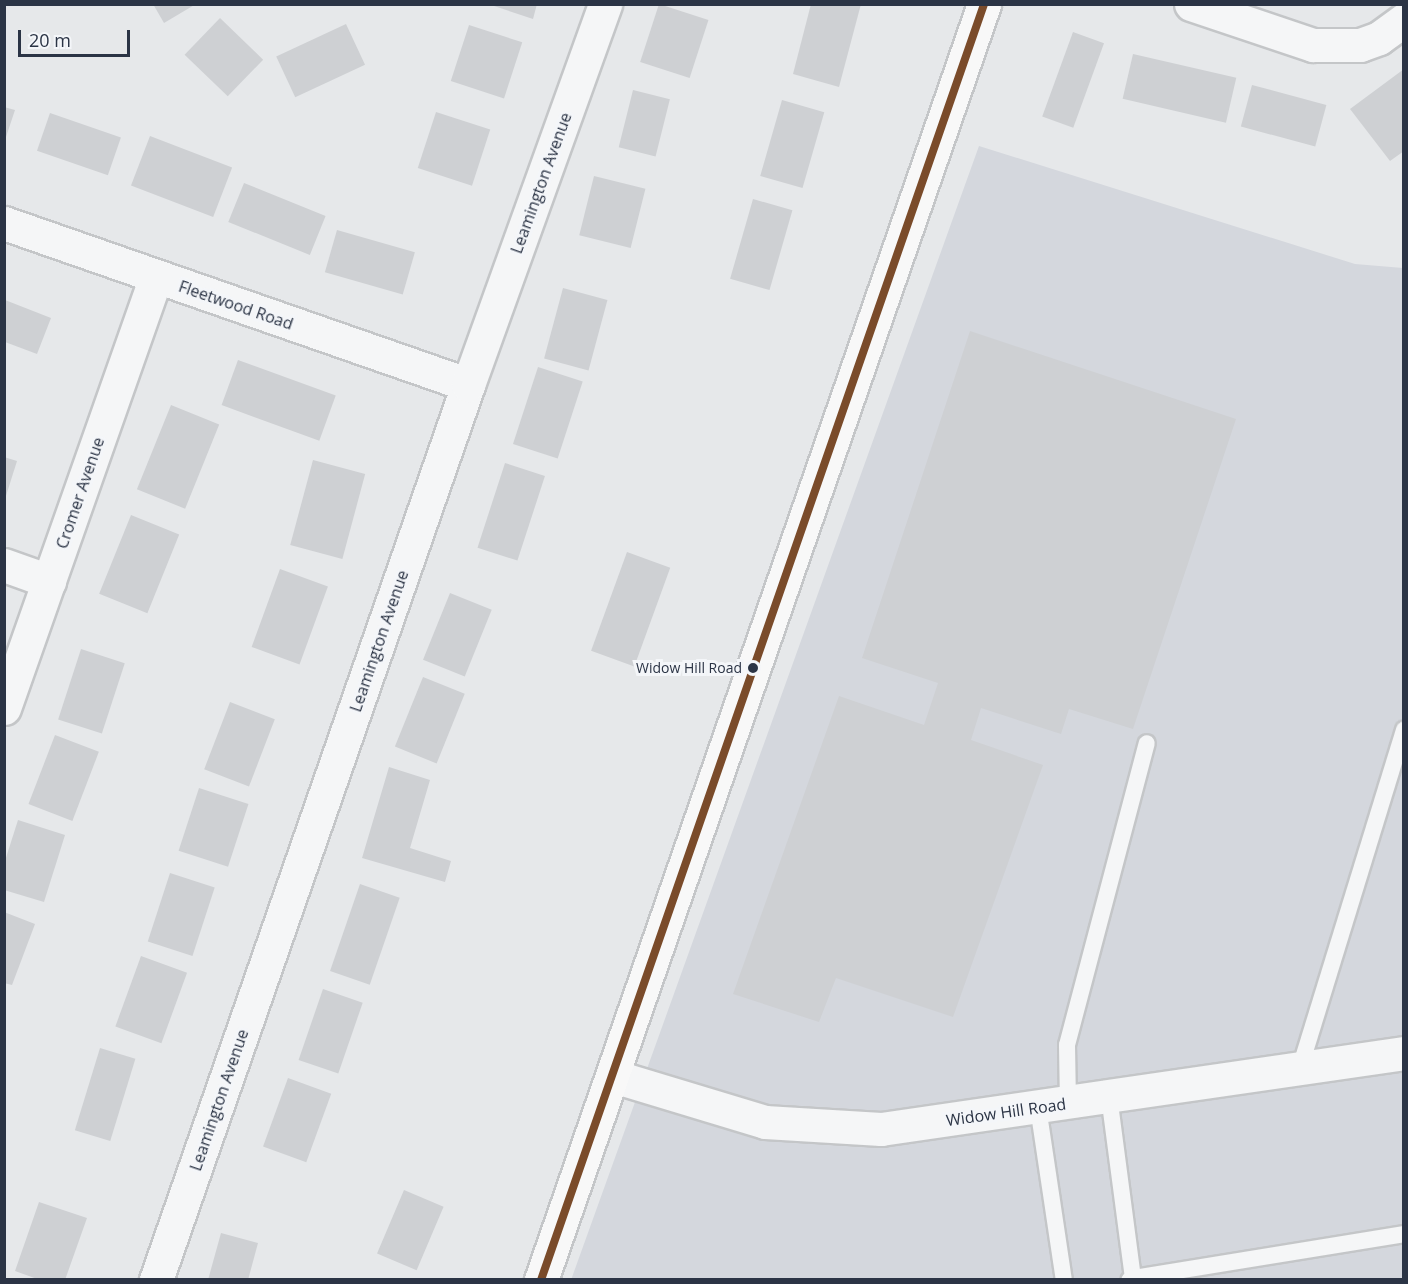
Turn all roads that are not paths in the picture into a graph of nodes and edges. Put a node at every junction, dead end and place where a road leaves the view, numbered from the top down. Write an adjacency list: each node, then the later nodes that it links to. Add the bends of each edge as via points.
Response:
1 (605, 4): 7 (street, Leamington Avenue)
2 (984, 4): 15 (highway)
3 (1191, 4): 4 (street, via 1313,45 1360,45 1379,38)
4 (1404, 20)
5 (4, 223): 6 (street, Fleetwood Road)
6 (156, 277): 7 (street, Fleetwood Road); 9 (street, Cromer Avenue)
7 (468, 386): 20 (street, Leamington Avenue)
8 (4, 566): 9 (street)
9 (50, 581): 10 (street, Cromer Avenue)
10 (4, 708)
11 (1404, 730): 14 (lane)
12 (1147, 743): 17 (lane)
13 (1404, 1053): 14 (street, Widow Hill Road)
14 (1300, 1068): 16 (street, Widow Hill Road)
15 (614, 1076): 17 (street, Widow Hill Road, via 765,1122 881,1129); 21 (highway)
16 (1109, 1096): 17 (street, Widow Hill Road); 19 (lane)
17 (1053, 1105): 22 (lane)
18 (1404, 1234): 19 (lane)
19 (1131, 1279)
20 (156, 1280)
21 (542, 1280)
22 (1064, 1280)

